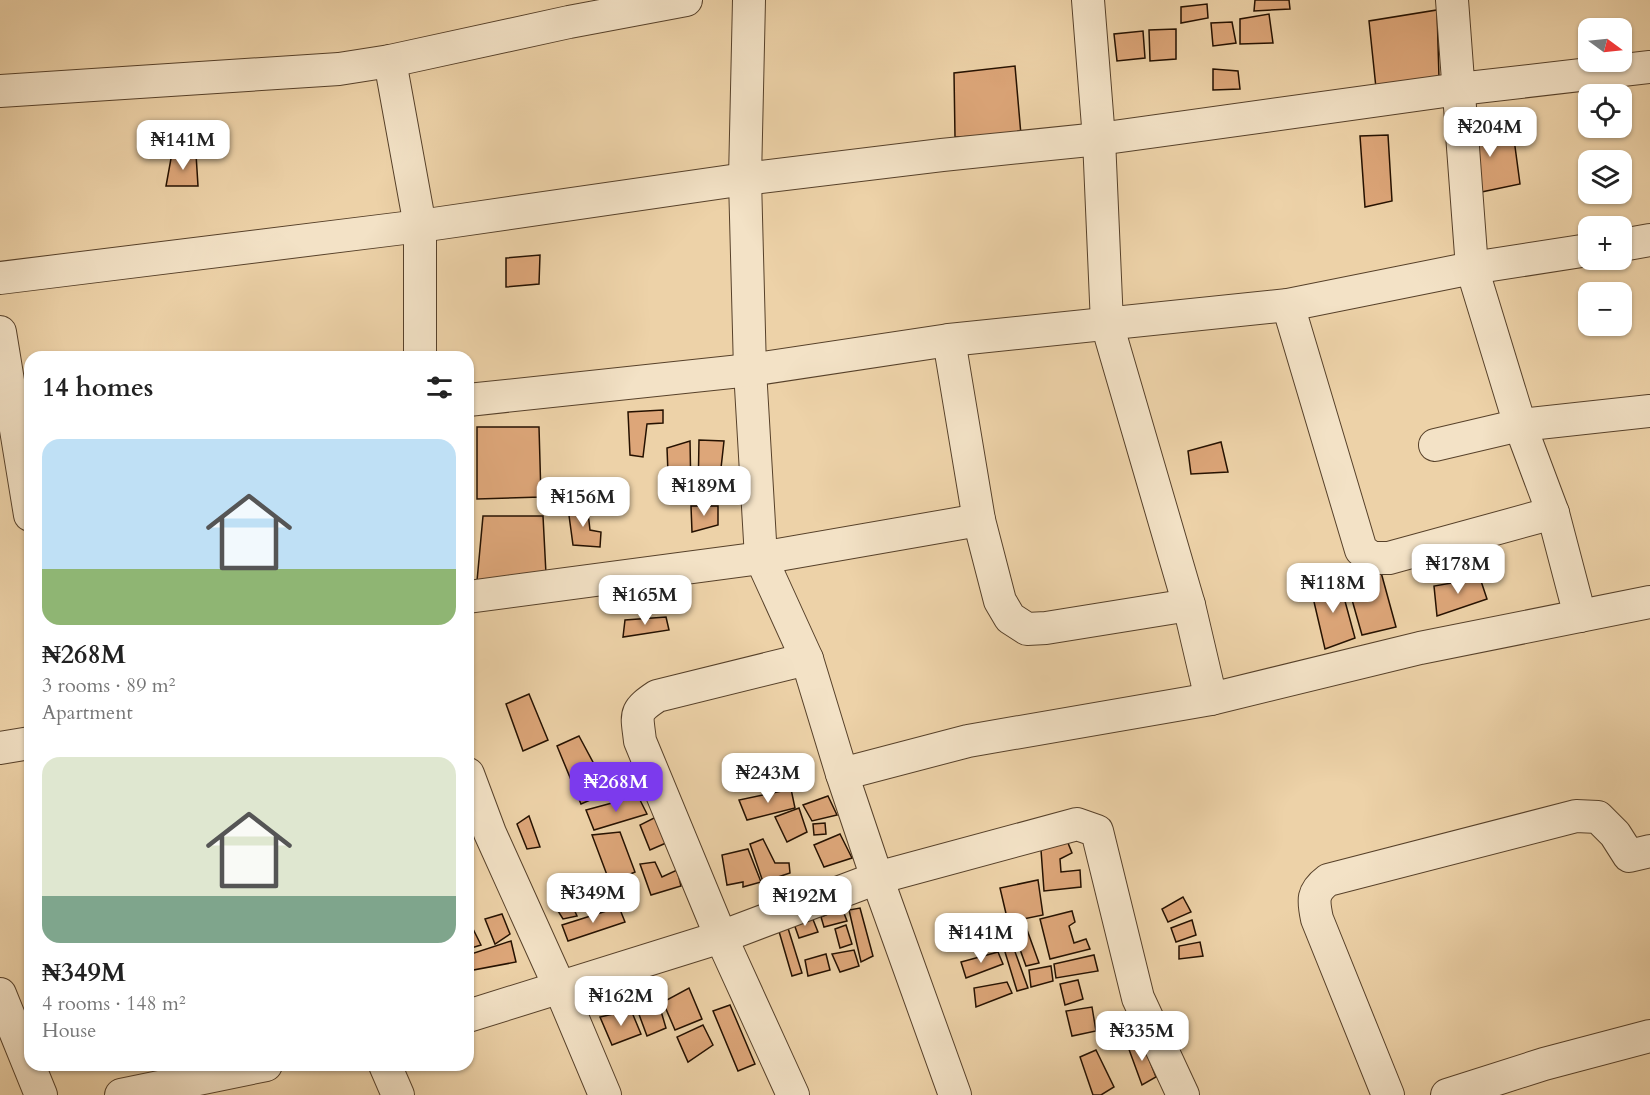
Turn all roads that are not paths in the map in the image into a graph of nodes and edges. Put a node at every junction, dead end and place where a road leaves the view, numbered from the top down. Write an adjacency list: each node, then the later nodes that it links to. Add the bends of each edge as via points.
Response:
1 (686, 0): 5 (street)
2 (749, 0): 10 (street)
3 (1088, 0): 9 (street)
4 (1452, 0): 7 (street)
5 (390, 61): 8 (street, via 339,69); 11 (street)
6 (1650, 67): 7 (street)
7 (1459, 89): 9 (street); 15 (street)
8 (0, 91)
9 (1099, 139): 10 (street); 18 (street)
10 (745, 179): 11 (street); 22 (street)
11 (420, 226): 16 (street); 21 (street)
12 (1650, 240): 13 (street)
13 (1632, 243)
14 (1578, 252): 15 (street)
15 (1472, 268): 17 (street); 25 (street)
16 (0, 278)
17 (1288, 305): 18 (street); 28 (street, via 1360,550 1372,558 1389,558)
18 (1107, 324): 20 (street); 33 (street)
19 (0, 332): 27 (street)
20 (949, 340): 22 (street); 29 (street)
21 (420, 351)
22 (750, 370): 23 (street); 30 (street)
23 (474, 399)
24 (1650, 411): 25 (street)
25 (1520, 425): 26 (street); 28 (street)
26 (1435, 445)
27 (24, 478)
28 (1553, 513): 34 (street)
29 (979, 520): 30 (street); 33 (street, via 1000,601 1010,618 1027,629)
30 (761, 558): 31 (street); 35 (street)
31 (474, 596)
32 (1650, 602): 34 (street)
33 (1189, 605): 36 (street)
34 (1580, 616): 36 (street, via 1420,648)
35 (807, 659): 39 (street); 43 (street, via 657,696 643,705 637,715 640,741)
36 (1210, 699): 39 (street, via 968,741)
37 (24, 744): 38 (street)
38 (0, 748)
39 (842, 774): 42 (street)
40 (474, 790): 44 (street)
41 (1650, 851): 60 (street, via 1629,856 1598,817 1576,816 1328,880 1319,887 1314,904 1317,919)
42 (877, 878): 43 (street); 58 (street); 59 (street, via 1077,824 1097,831 1138,998)
43 (721, 937): 44 (street); 57 (street)
44 (560, 988): 46 (street); 56 (street)
45 (0, 994): 48 (street)
46 (474, 1014)
47 (1650, 1036): 61 (street)
48 (24, 1055)
49 (30, 1071): 53 (street)
50 (243, 1071): 52 (street)
51 (388, 1071): 55 (street)
52 (217, 1078): 54 (street)
53 (40, 1095)
54 (121, 1095)
55 (398, 1095)
56 (605, 1095)
57 (794, 1095)
58 (955, 1095)
59 (1183, 1095)
60 (1388, 1095)
61 (1447, 1095)

